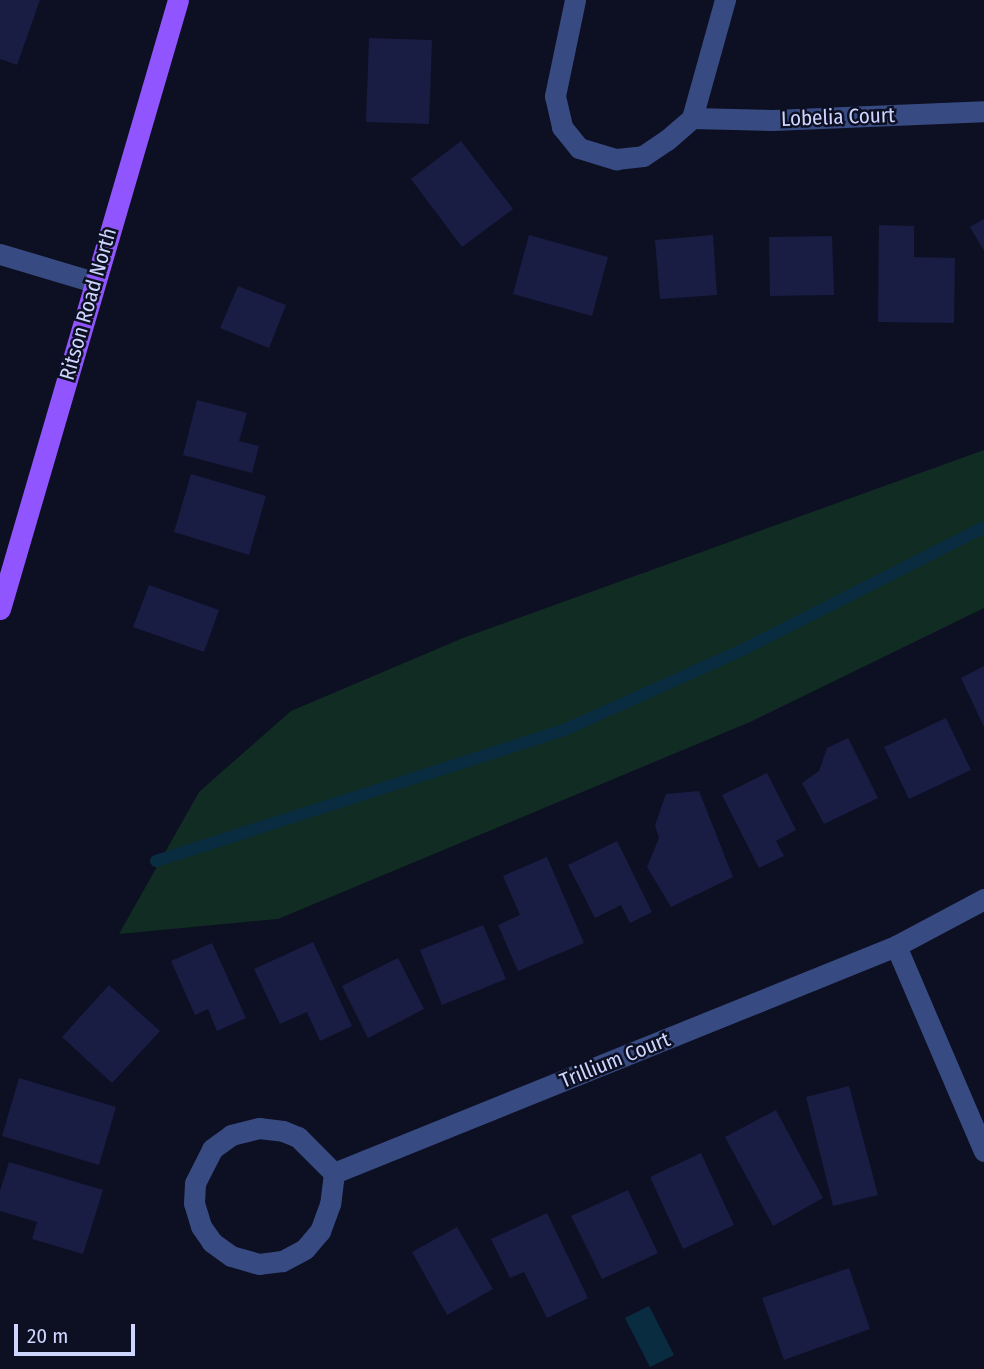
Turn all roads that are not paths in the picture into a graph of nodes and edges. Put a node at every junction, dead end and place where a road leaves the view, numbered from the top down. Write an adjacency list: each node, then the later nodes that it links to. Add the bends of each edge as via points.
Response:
1 (177, 0): 7 (main road, Ritson Road North)
2 (575, 0): 5 (street, via 555,96 562,127 579,148 616,159 643,156)
3 (725, 0): 5 (street)
4 (984, 111): 5 (street, Lobelia Court, via 773,120)
5 (692, 118)
6 (0, 254): 7 (street)
7 (94, 282): 8 (main road, Ritson Road North)
8 (0, 609)
9 (984, 899): 10 (street, Trillium Court)
10 (896, 946): 11 (street); 12 (street, Trillium Court)
11 (984, 1151)
12 (334, 1173): 12 (street, via 298,1138 259,1128 231,1135 212,1149 195,1183 194,1203 212,1242 231,1256 259,1264 282,1261 305,1249 320,1231)

